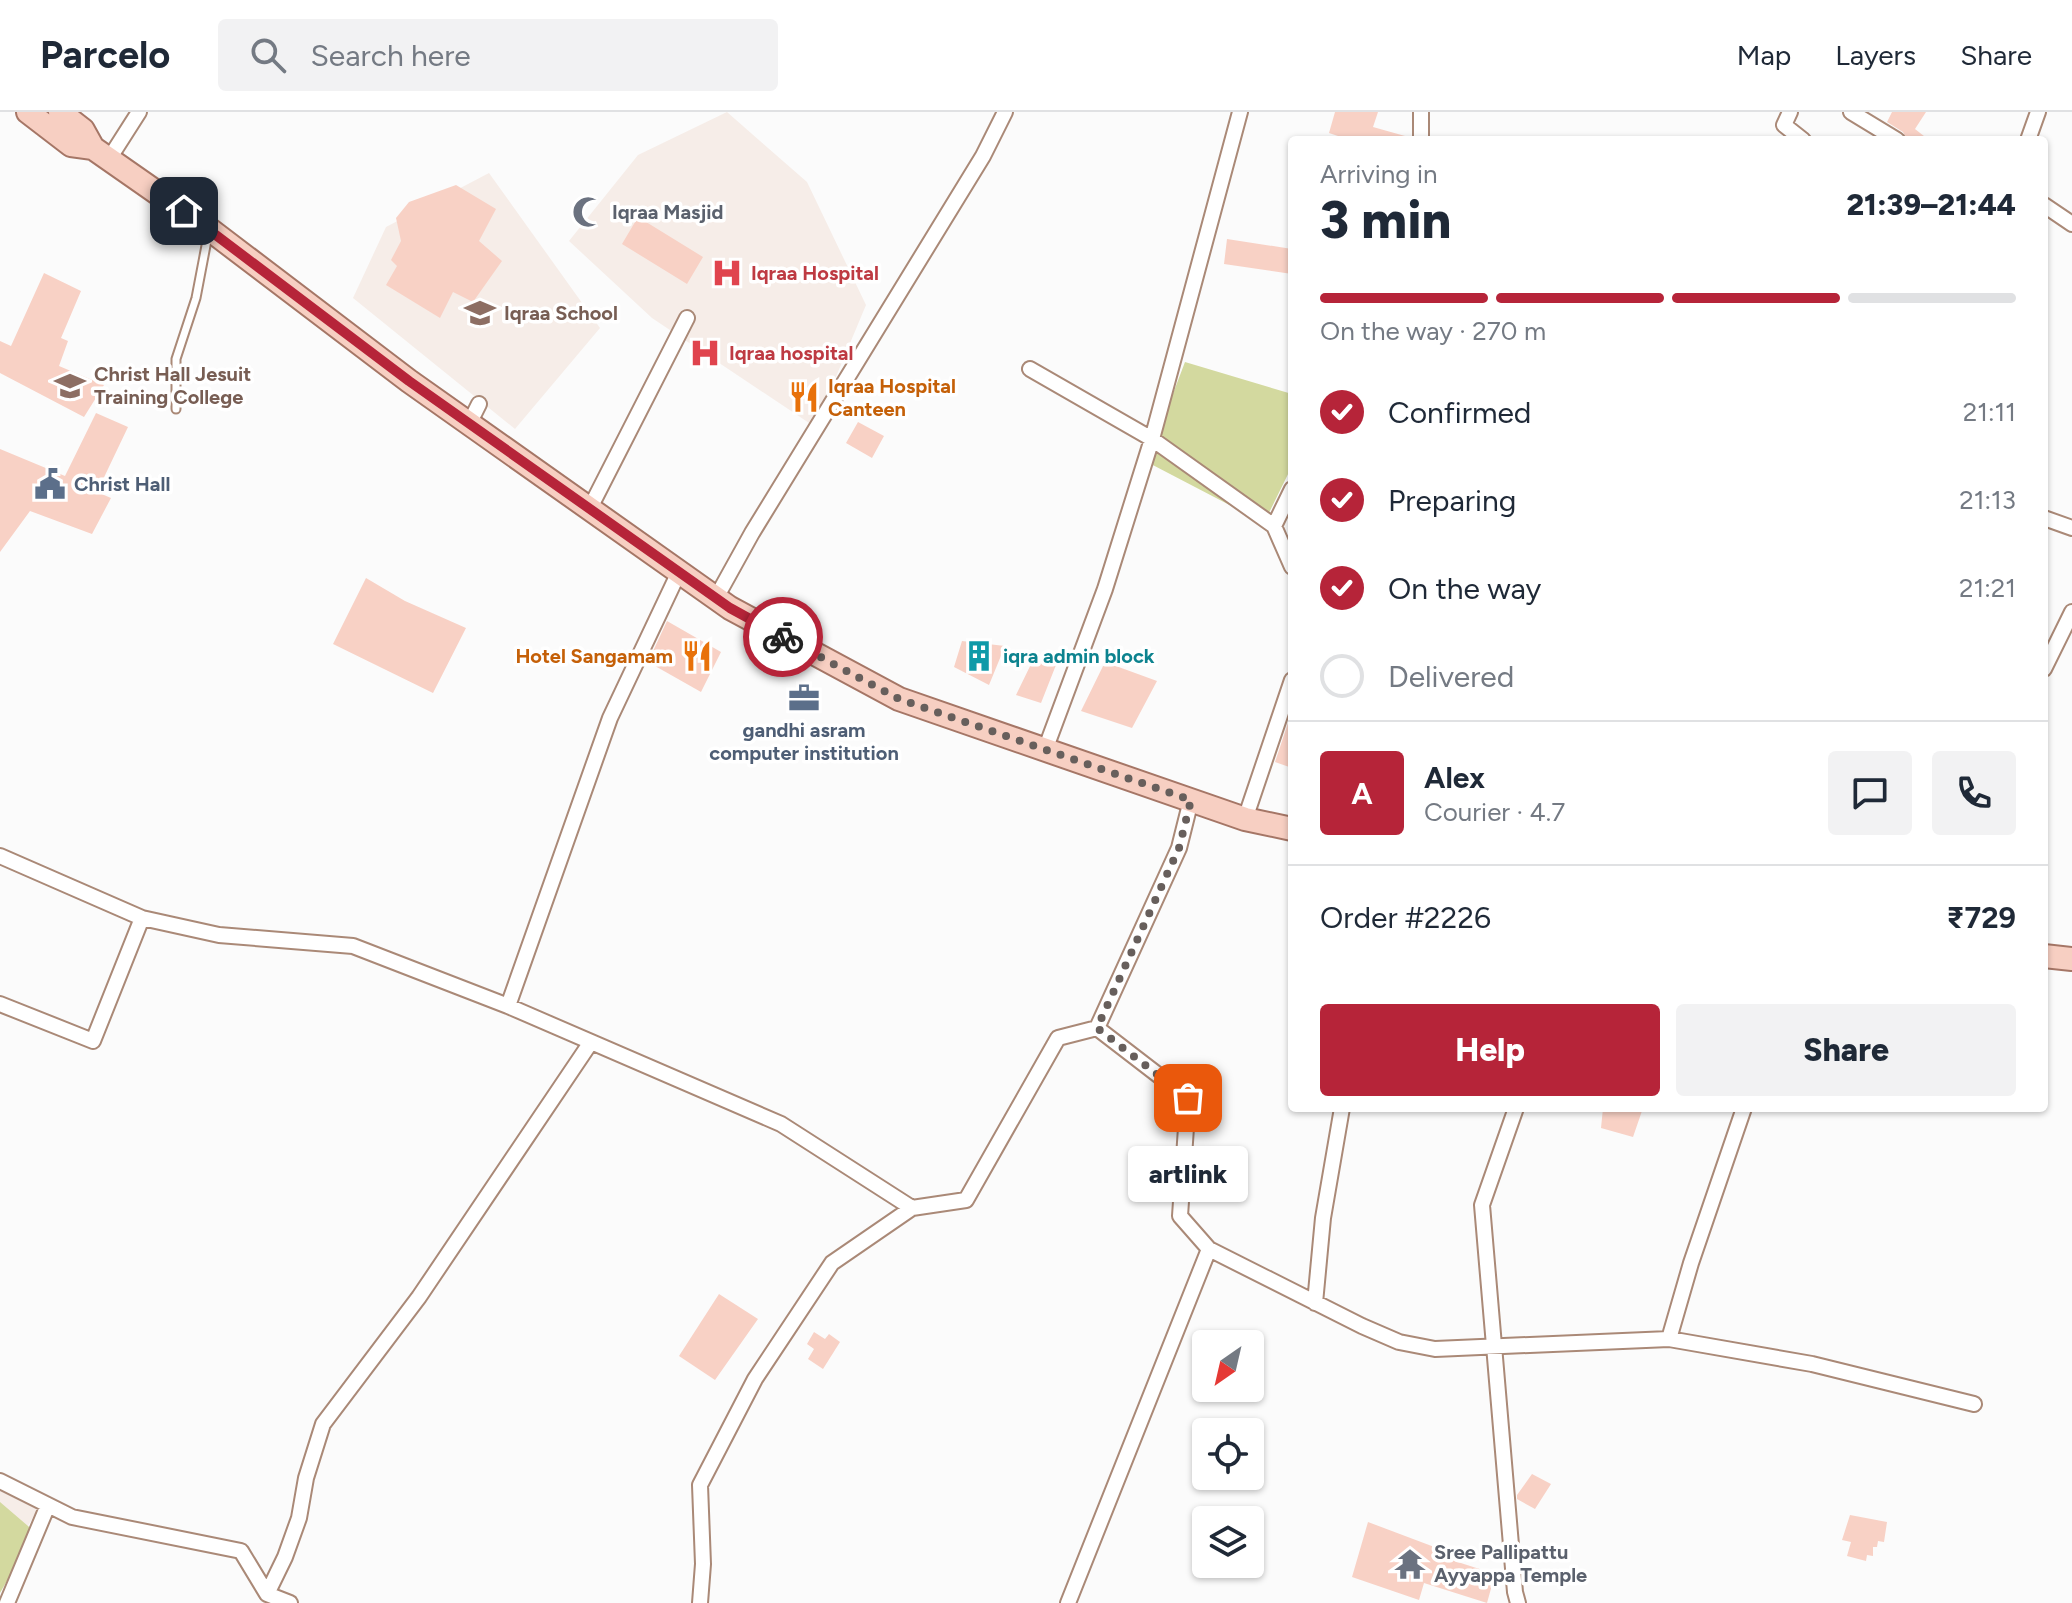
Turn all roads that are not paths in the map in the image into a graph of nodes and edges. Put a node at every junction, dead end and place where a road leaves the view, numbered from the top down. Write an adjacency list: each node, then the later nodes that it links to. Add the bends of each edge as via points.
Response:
1 (28, 112): 14 (main road, via 71,145)
2 (60, 112): 14 (main road)
3 (139, 112): 14 (street)
4 (1005, 112): 29 (street)
5 (1240, 112): 21 (street)
6 (1421, 112): 10 (street)
7 (1790, 112): 11 (street, via 1784,125)
8 (1851, 112): 12 (street)
9 (2038, 112): 13 (street)
10 (1421, 136)
11 (1798, 136)
12 (1890, 136)
13 (2029, 136)
14 (101, 153): 17 (main road)
15 (2048, 208): 16 (street)
16 (2072, 224)
17 (209, 229): 20 (lane, via 196,298 176,359); 23 (main road, via 409,381 472,412)
18 (687, 318): 23 (street)
19 (1030, 369): 21 (street)
20 (176, 409)
21 (1152, 439): 25 (street); 33 (street, via 1105,589)
22 (1288, 497): 25 (street)
23 (590, 508): 28 (main road)
24 (2048, 519): 26 (street)
25 (1274, 526): 27 (street)
26 (2072, 528)
27 (1288, 558)
28 (679, 572): 29 (main road); 42 (street, via 610,718)
29 (716, 598): 33 (main road, via 899,699)
30 (2072, 612): 31 (street)
31 (2048, 661)
32 (1288, 692): 35 (street)
33 (1045, 750): 34 (main road)
34 (1191, 800): 35 (main road); 43 (street, via 1179,848)
35 (1245, 819): 36 (main road)
36 (1288, 828)
37 (0, 856): 38 (street)
38 (142, 918): 41 (street, via 93,1041); 42 (street, via 219,935 353,946)
39 (2048, 956): 40 (main road)
40 (2072, 959)
41 (0, 1004)
42 (508, 1006): 44 (street)
43 (1097, 1028): 48 (street, via 1058,1038 966,1200); 49 (street, via 1188,1098 1180,1216)
44 (591, 1042): 48 (street, via 781,1124); 56 (street, via 419,1297 323,1424 299,1518)
45 (1341, 1112): 50 (street)
46 (1515, 1112): 52 (street, via 1482,1205)
47 (1743, 1112): 51 (street)
48 (912, 1208): 59 (street, via 832,1263 755,1379 700,1485)
49 (1209, 1249): 50 (street); 60 (street)
50 (1315, 1303): 52 (street, via 1399,1342 1435,1349)
51 (1669, 1339): 52 (street); 53 (street, via 1812,1364)
52 (1495, 1344): 61 (street)
53 (1974, 1404)
54 (0, 1481): 55 (street)
55 (48, 1505): 56 (street, via 72,1517 241,1551); 57 (street)
56 (267, 1594): 58 (street)
57 (7, 1603)
58 (290, 1603)
59 (700, 1603)
60 (1068, 1603)
61 (1518, 1603)

